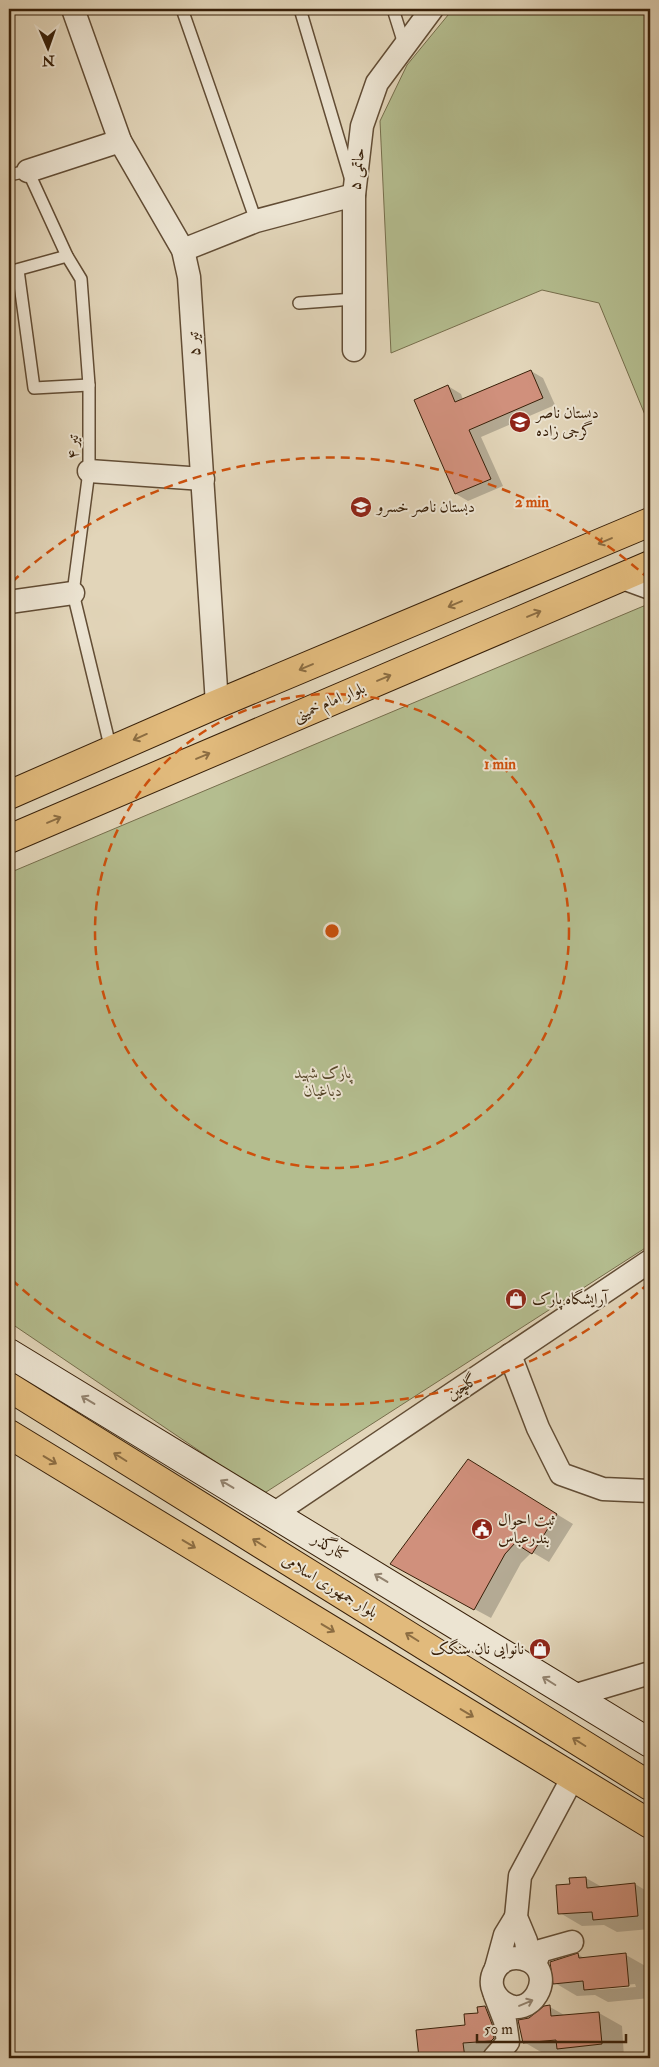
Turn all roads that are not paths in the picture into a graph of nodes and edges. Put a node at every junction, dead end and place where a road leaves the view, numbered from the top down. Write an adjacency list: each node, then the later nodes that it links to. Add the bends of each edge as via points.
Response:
1 (73, 9): 7 (street, تیر ۵)
2 (182, 9): 10 (lane)
3 (300, 9): 9 (lane)
4 (392, 9): 6 (lane)
5 (432, 9): 6 (street, حاتمی ۵)
6 (404, 44): 9 (street, حاتمی ۵, via 377,83 362,126)
7 (120, 141): 8 (street); 11 (street, تیر ۵)
8 (18, 173): 12 (lane, تیر ۴)
9 (354, 195): 10 (street); 14 (street, حاتمی ۵)
10 (256, 221): 11 (street)
11 (183, 250): 19 (street, تیر ۵, via 188,277)
12 (67, 256): 13 (lane); 17 (lane, تیر ۴, via 81,279)
13 (13, 271): 17 (lane, via 34,388)
14 (354, 300): 15 (lane); 16 (street, حاتمی ۵)
15 (299, 303)
16 (354, 350)
17 (88, 385): 18 (lane, تیر ۴)
18 (89, 471): 19 (street); 24 (lane, تیر ۴)
19 (203, 479): 26 (street, تیر ۵)
20 (650, 522): 26 (main road, one-way to 26)
21 (650, 564): 22 (main road, بلوار امام خمینی)
22 (620, 577): 23 (street); 29 (main road, بلوار امام خمینی, one-way to 22)
23 (650, 588)
24 (73, 593): 25 (street); 27 (lane, تیر ۴)
25 (9, 602)
26 (217, 704): 27 (main road, one-way to 27)
27 (111, 750): 28 (main road)
28 (9, 795)
29 (9, 839)
30 (650, 1261): 32 (street, گلچین)
31 (9, 1353): 36 (main road, کنارگذر, one-way to 31)
32 (510, 1355): 35 (street, via 538,1428 561,1474 603,1489); 36 (street, گلچین)
33 (9, 1388): 40 (main road, بلوار جمهوری اسلامی, one-way to 33)
34 (9, 1434): 42 (main road, one-way to 42)
35 (650, 1491)
36 (275, 1513): 38 (main road, کنارگذر, one-way to 36)
37 (650, 1673): 38 (street)
38 (573, 1696): 39 (main road, کنارگذر)
39 (650, 1743)
40 (613, 1763): 41 (main road); 43 (main road, بلوار جمهوری اسلامی)
41 (650, 1770)
42 (573, 1777): 44 (main road); 45 (street, via 520,1876)
43 (650, 1786)
44 (650, 1824)
45 (516, 1917): 47 (street); 48 (street, via 505,1935)
46 (572, 1942): 47 (street, via 540,1951)
47 (532, 1963): 48 (street, via 520,1957 506,1959); 49 (street, one-way to 47, via 505,2004 519,2007 532,2002 540,1990 540,1976)
48 (496, 1968): 49 (street, via 491,1981)
49 (495, 1995): 50 (street, via 508,2042)
50 (494, 2058)

